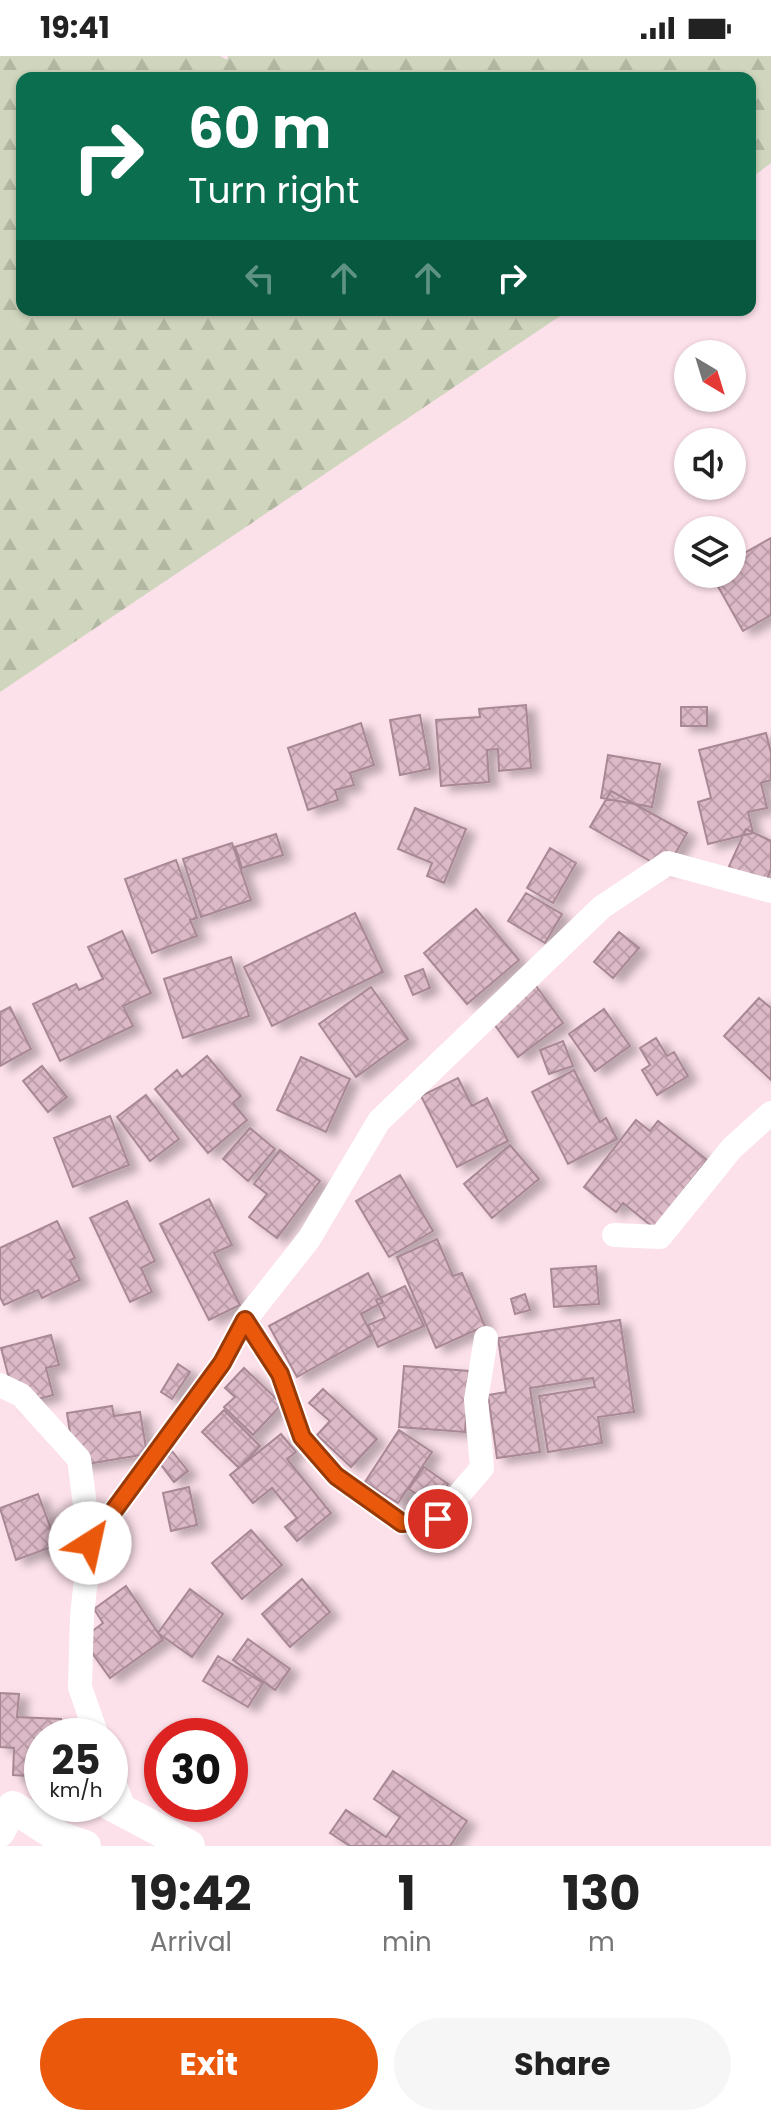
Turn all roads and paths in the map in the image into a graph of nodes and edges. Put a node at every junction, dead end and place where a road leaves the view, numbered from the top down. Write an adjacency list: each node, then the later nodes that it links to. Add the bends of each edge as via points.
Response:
1 (771, 891): 4 (street, via 668,863 602,907 379,1121 309,1239)
2 (771, 1113): 3 (street, via 732,1148 660,1237)
3 (614, 1235)
4 (245, 1320): 5 (street, via 280,1374 302,1437 336,1476 402,1523 438,1519 482,1468 476,1400); 7 (street, via 222,1363)
5 (486, 1338)
6 (0, 1385): 7 (street, via 21,1395 79,1459)
7 (90, 1543): 8 (street, via 80,1687)
8 (91, 1718)
9 (14, 1811): 11 (main road)
10 (128, 1812): 12 (main road)
11 (85, 1846)
12 (189, 1846)

